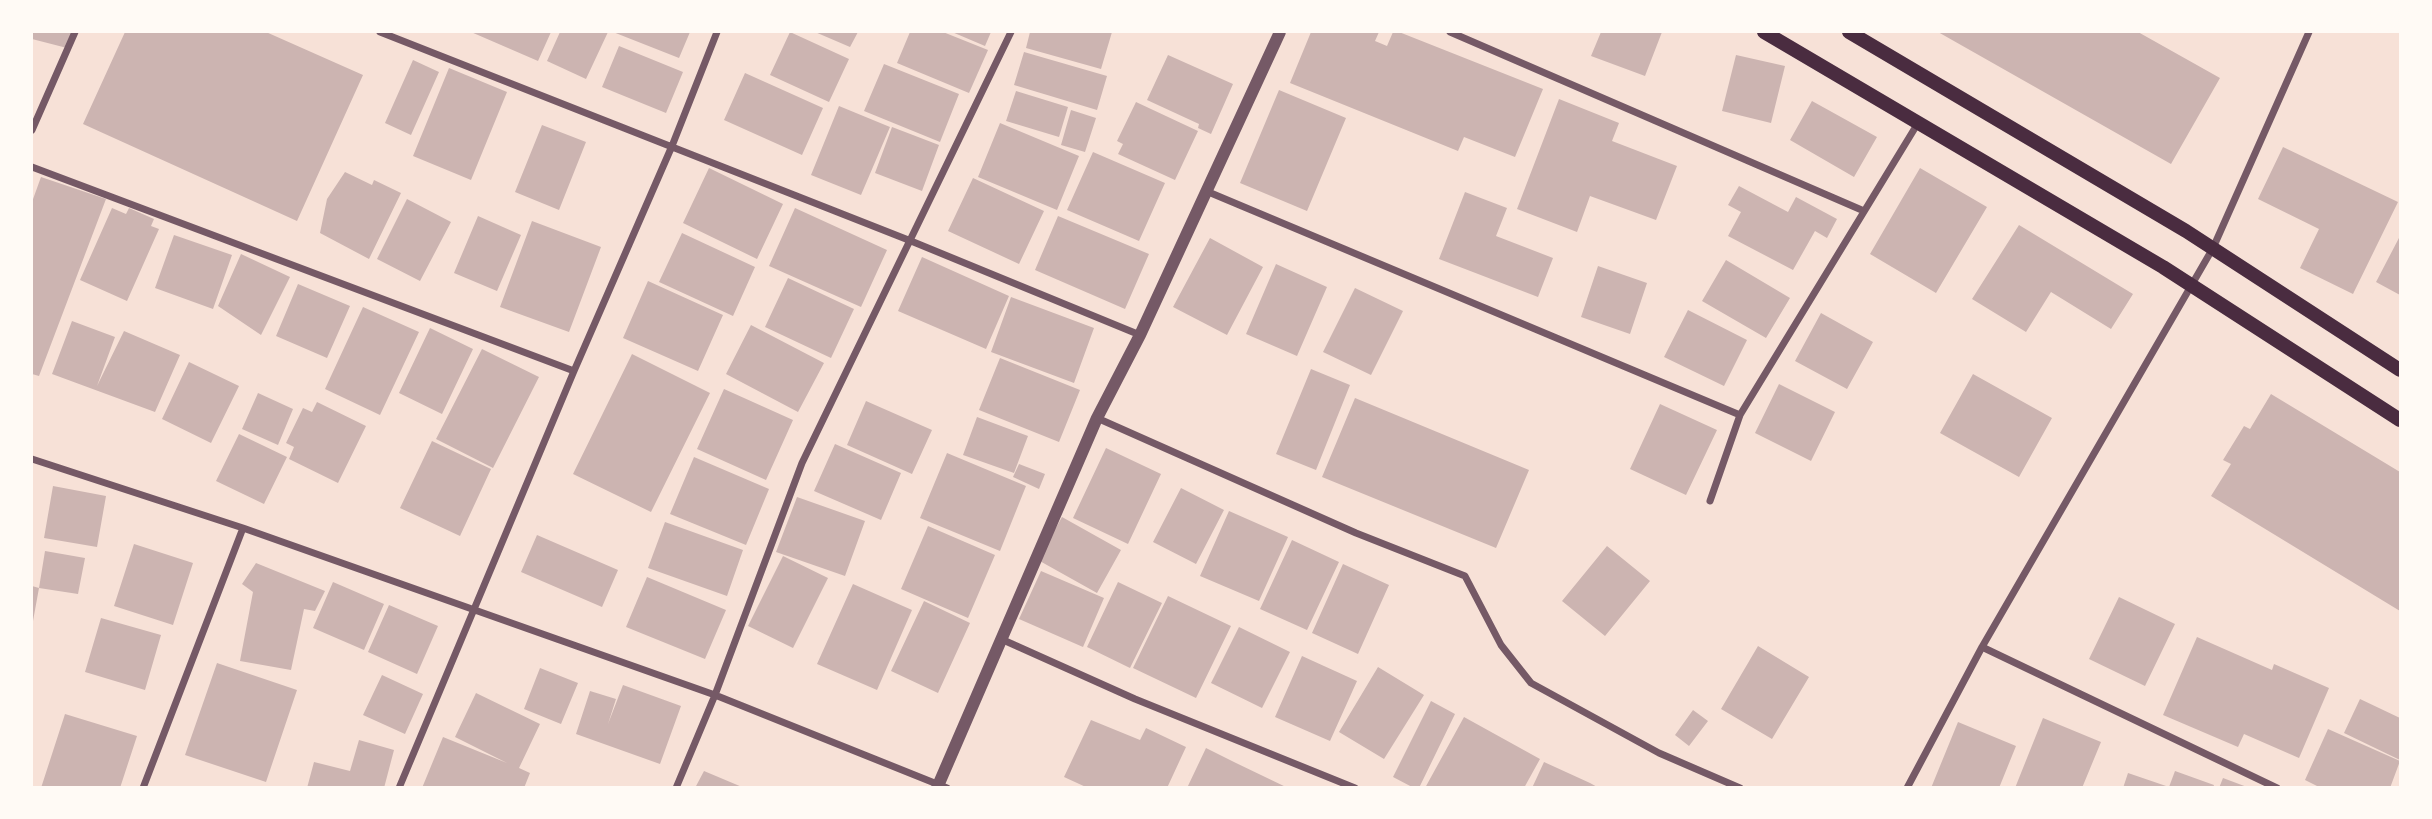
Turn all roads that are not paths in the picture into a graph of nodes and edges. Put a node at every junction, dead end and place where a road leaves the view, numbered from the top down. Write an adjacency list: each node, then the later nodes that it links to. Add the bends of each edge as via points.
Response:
1 (75, 32): 11 (street)
2 (380, 32): 12 (street)
3 (717, 32): 12 (street)
4 (1011, 32): 16 (street)
5 (1280, 32): 14 (street)
6 (1450, 32): 15 (street)
7 (1764, 32): 10 (main road)
8 (1849, 32): 17 (main road)
9 (2309, 32): 17 (street)
10 (1919, 122): 15 (street); 18 (main road)
11 (32, 130)
12 (672, 146): 16 (street); 21 (street)
13 (32, 167): 21 (street)
14 (1206, 191): 19 (street); 22 (street)
15 (1864, 211): 22 (street)
16 (911, 241): 19 (street); 31 (street, via 802,463)
17 (2213, 248): 18 (street); 20 (main road)
18 (2191, 285): 24 (main road); 30 (street)
19 (1140, 335): 23 (street)
20 (2400, 370)
21 (574, 371): 28 (street)
22 (1740, 415): 26 (street)
23 (1097, 418): 29 (street); 37 (street, via 1465,576 1501,645 1531,683 1659,753)
24 (2400, 420)
25 (32, 459): 27 (street)
26 (1710, 501)
27 (243, 527): 28 (street); 33 (street)
28 (474, 610): 31 (street); 34 (street)
29 (1001, 639): 32 (street); 36 (street)
30 (1982, 647): 38 (street); 39 (street)
31 (715, 695): 32 (street); 35 (street)
32 (941, 786)
33 (143, 788)
34 (399, 788)
35 (676, 788)
36 (1355, 788)
37 (1740, 788)
38 (1907, 788)
39 (2277, 788)

